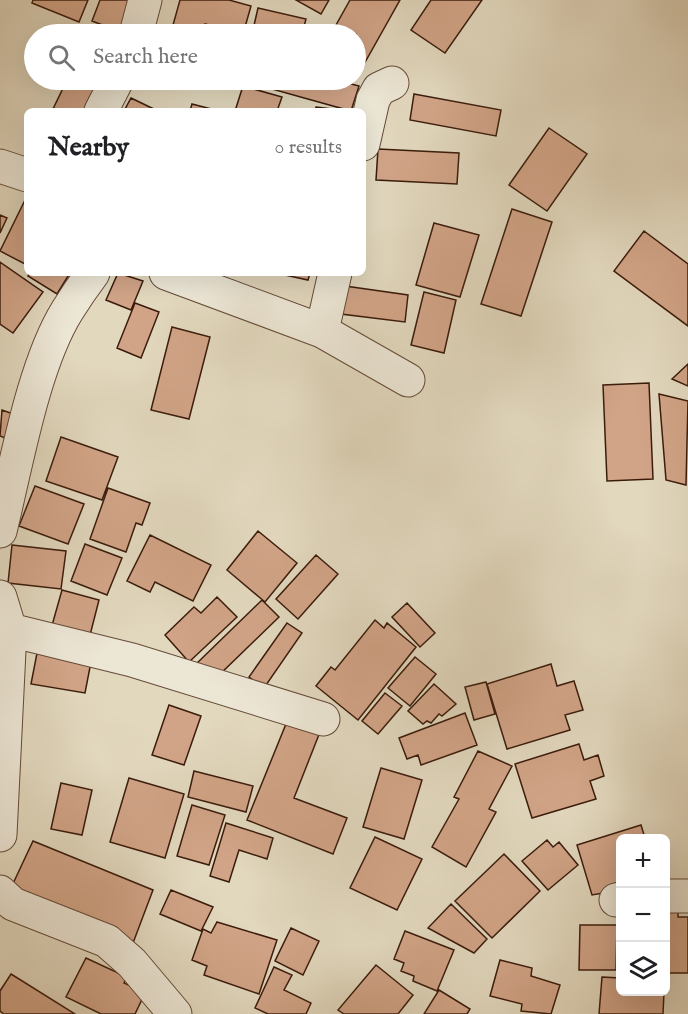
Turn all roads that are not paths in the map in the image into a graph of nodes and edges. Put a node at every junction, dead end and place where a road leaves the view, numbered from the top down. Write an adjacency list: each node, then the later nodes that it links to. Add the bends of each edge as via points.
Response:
1 (145, 0): 2 (street)
2 (139, 24)
3 (392, 83): 6 (street, via 379,89 373,100)
4 (112, 90): 5 (street)
5 (103, 108)
6 (366, 131)
7 (0, 166): 8 (street)
8 (24, 174)
9 (91, 276): 14 (street, via 51,343 30,408)
10 (174, 276): 12 (street)
11 (334, 276): 12 (street)
12 (322, 331): 13 (street)
13 (408, 380)
14 (0, 531)
15 (0, 597): 16 (street)
16 (10, 630): 17 (street, via 132,660); 18 (street)
17 (323, 720)
18 (0, 835)
19 (0, 892): 22 (street, via 13,904 107,941 132,963)
20 (670, 896): 21 (street)
21 (688, 896)
22 (175, 1014)

